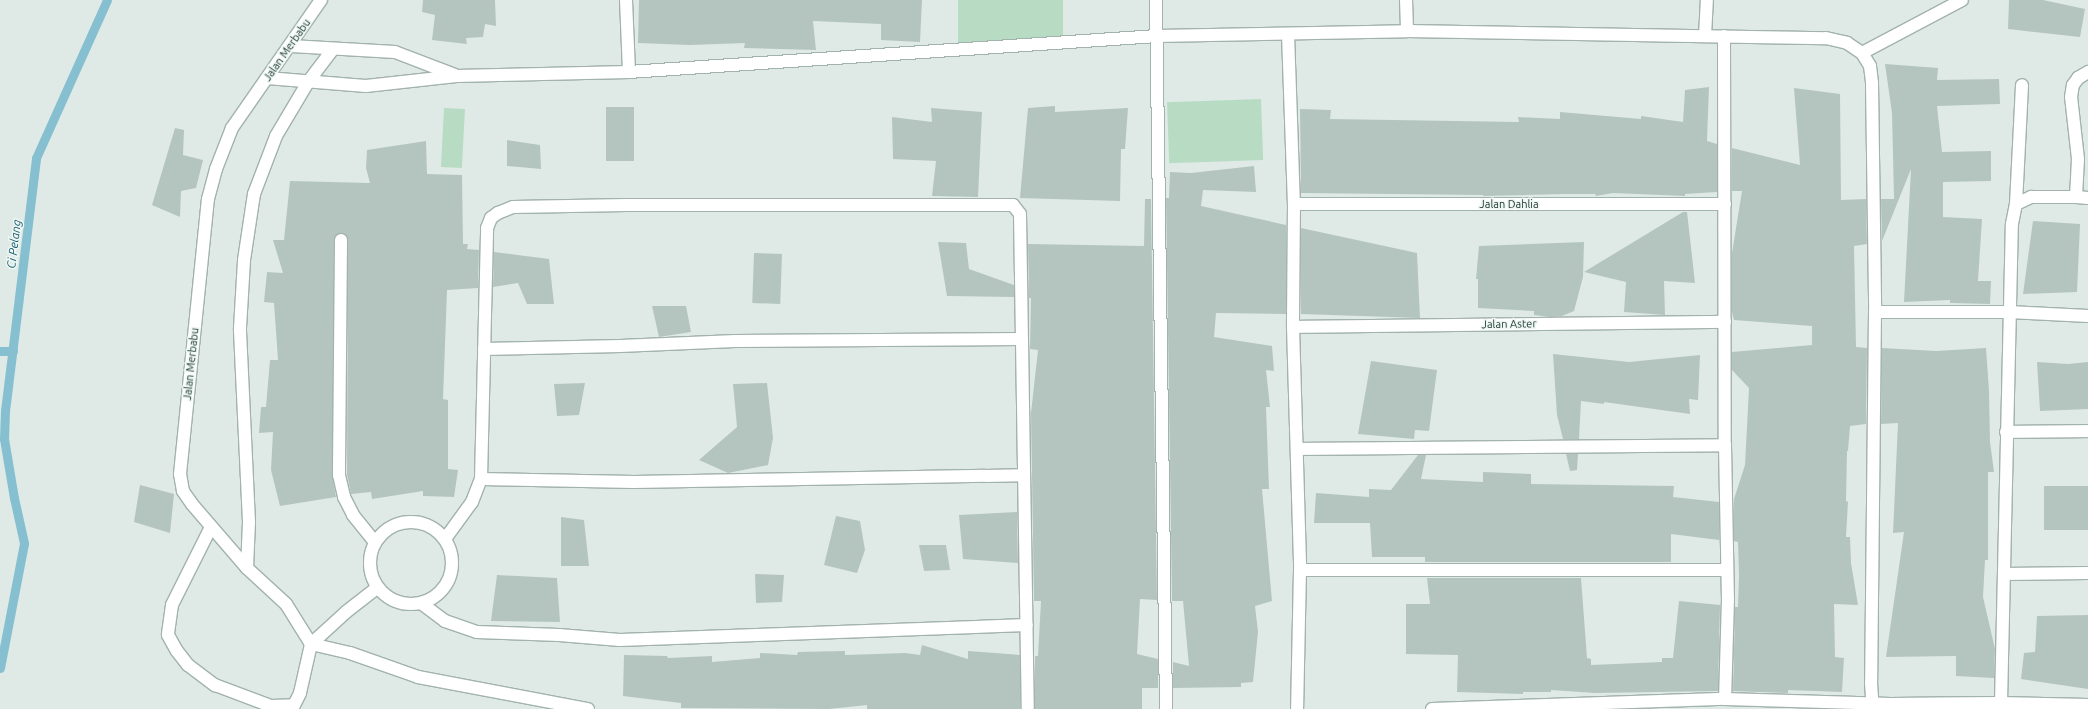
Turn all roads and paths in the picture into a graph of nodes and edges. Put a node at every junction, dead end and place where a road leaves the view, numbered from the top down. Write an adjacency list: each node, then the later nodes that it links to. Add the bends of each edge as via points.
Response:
1 (321, 0): 12 (street, Jalan Merbabu)
2 (626, 0): 15 (street)
3 (1156, 0): 9 (street)
4 (1406, 0): 7 (street)
5 (1708, 0): 10 (street)
6 (1962, 0): 14 (street)
7 (1407, 32): 8 (street); 10 (street)
8 (1288, 34): 9 (street); 22 (street)
9 (1157, 36): 15 (street); 59 (street)
10 (1704, 36): 11 (street)
11 (1724, 36): 14 (street, via 1826,38 1847,43); 23 (street)
12 (291, 46): 13 (street); 18 (street, Jalan Merbabu)
13 (333, 49): 17 (street, via 395,52); 19 (street)
14 (1862, 53): 26 (street, via 1870,66 1872,83)
15 (629, 72): 17 (street)
16 (2088, 72): 21 (street, via 2078,78 2073,85 2072,97)
17 (456, 76): 19 (street, via 366,86)
18 (267, 78): 19 (street); 39 (street, Jalan Merbabu, via 232,128 216,169 208,199 180,474 183,491)
19 (308, 82): 42 (street, via 276,136 254,194 244,260 240,328 249,522)
20 (2022, 85): 24 (street)
21 (2082, 198): 24 (street, via 2031,197)
22 (1294, 204): 23 (street, Jalan Dahlia); 30 (street)
23 (1724, 204): 29 (street)
24 (2016, 204): 27 (street, via 2012,224)
25 (341, 240): 41 (street, via 339,475 344,497)
26 (1875, 312): 27 (street); 54 (street, via 1871,683)
27 (2009, 312): 28 (street); 34 (street)
28 (2088, 316)
29 (1725, 322): 30 (street, Jalan Aster); 35 (street)
30 (1294, 327): 36 (street)
31 (1021, 339): 32 (street, via 743,341); 32 (street, via 1020,214 1012,205 543,206 512,207 491,218 487,228); 37 (street)
32 (484, 349): 38 (street)
33 (2088, 431): 34 (street)
34 (2006, 432): 46 (street)
35 (1724, 445): 36 (street); 44 (street)
36 (1298, 449): 43 (street)
37 (1023, 475): 38 (street, via 634,482); 49 (street)
38 (481, 479): 40 (street, via 472,502)
39 (212, 527): 42 (street, Jalan Merbabu); 56 (street, via 172,605 168,634 188,665 215,685 271,706)
40 (445, 539): 41 (street, via 433,528 418,522 401,523 386,530); 48 (street, via 452,553 453,570 447,584 436,596)
41 (375, 542): 47 (street, via 370,557 371,573)
42 (247, 568): 50 (street, Jalan Merbabu, via 286,604)
43 (1300, 570): 44 (street); 60 (street)
44 (1727, 570): 51 (street)
45 (2088, 573): 46 (street)
46 (2004, 574): 52 (street)
47 (377, 588): 48 (street, via 390,599 405,604); 50 (street)
48 (421, 603): 49 (street, via 445,621 477,632 620,640)
49 (1027, 625): 58 (street)
50 (311, 644): 56 (street, via 300,694); 57 (street, via 350,653 418,677)
51 (1725, 699): 54 (street); 61 (street)
52 (2001, 703): 54 (street); 55 (street)
53 (2088, 705): 55 (street)
54 (1873, 706)
55 (2017, 706)
56 (293, 707)
57 (588, 709)
58 (1028, 709)
59 (1166, 709)
60 (1297, 709)
61 (1432, 709)

